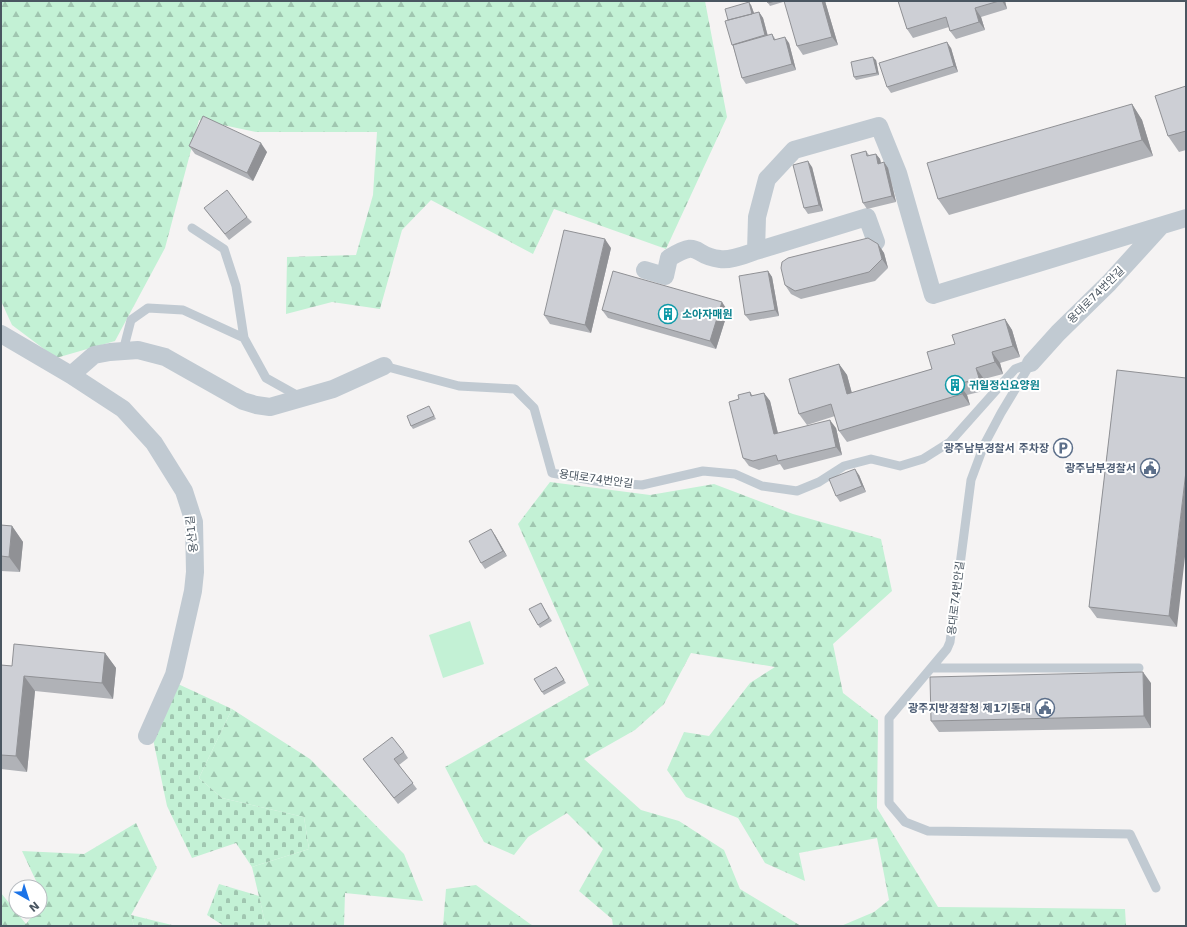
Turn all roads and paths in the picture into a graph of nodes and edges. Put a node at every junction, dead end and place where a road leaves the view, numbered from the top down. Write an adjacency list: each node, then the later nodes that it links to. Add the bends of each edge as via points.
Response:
1 (1186, 218): 2 (street)
2 (1160, 227): 5 (street, via 933,295 898,173 879,126 794,150 767,179 757,217); 10 (street, 용대로74번안길)
3 (192, 228): 8 (lane, via 224,249 236,286)
4 (876, 242): 5 (street, via 867,217)
5 (756, 251): 6 (street, via 721,260 709,257 695,248 684,249 669,258 665,276)
6 (645, 270)
7 (1, 334): 12 (street, 용산1길)
8 (244, 338): 9 (lane, via 183,310 148,308 132,320); 13 (lane, via 266,378)
9 (123, 351): 12 (street, via 94,355); 13 (street, via 138,350 165,357 256,406 270,407)
10 (1031, 363): 11 (lane, 용대로74번안길, via 1015,369 950,442 923,459 900,466 871,459 844,466 819,482 797,491 762,486 735,474 703,471 642,485 601,482 552,473 534,408 515,389 459,386); 14 (lane, 용대로74번안길, via 1001,412 976,464 965,515 952,635 947,649)
11 (384, 366): 13 (street, via 333,389)
12 (71, 375): 16 (street, 용산1길, via 123,409 154,443 184,491 194,522 193,591 174,675)
13 (300, 398)
14 (930, 668): 15 (lane); 17 (lane, 용대로74번안길, via 889,718 889,803 905,822 928,831 1130,834)
15 (1139, 668)
16 (147, 736)
17 (1156, 888)

